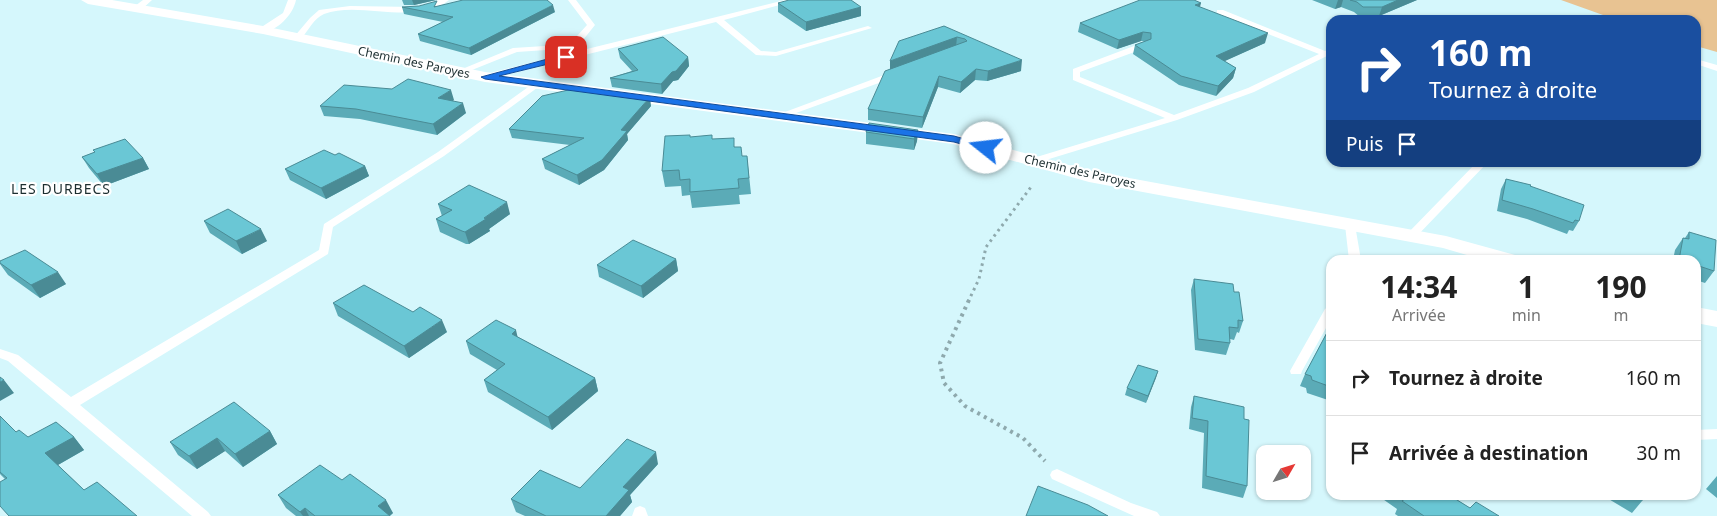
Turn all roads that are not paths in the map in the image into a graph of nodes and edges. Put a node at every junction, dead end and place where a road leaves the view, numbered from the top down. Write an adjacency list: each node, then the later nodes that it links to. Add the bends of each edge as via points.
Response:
1 (88, 0): 6 (street, Chemin des Paroyes)
2 (292, 0): 10 (lane, via 291,8 282,19)
3 (445, 0): 11 (lane, via 418,9 332,8 320,12)
4 (572, 0): 18 (lane, via 591,25 580,38 546,48 516,50)
5 (794, 0): 8 (lane)
6 (143, 4): 10 (street, Chemin des Paroyes)
7 (1220, 12): 13 (lane)
8 (719, 20): 9 (lane, via 759,53 776,54); 19 (lane)
9 (868, 28)
10 (263, 30): 11 (street, Chemin des Paroyes)
11 (298, 37): 18 (street, Chemin des Paroyes)
12 (1145, 45): 22 (lane, via 1076,71 1076,78)
13 (1326, 52)
14 (1326, 54): 22 (lane, via 1251,90)
15 (1701, 63): 16 (lane)
16 (1717, 68)
17 (904, 71): 21 (lane)
18 (459, 72): 19 (street, Chemin des Paroyes)
19 (485, 77): 20 (street, Chemin des Paroyes)
20 (538, 83): 21 (street, Chemin des Paroyes); 34 (lane, via 441,154 328,226 324,252)
21 (782, 115): 23 (street, Chemin des Paroyes, via 954,139)
22 (1174, 118): 23 (lane)
23 (1033, 161): 25 (street, Chemin des Paroyes, via 1089,176)
24 (1478, 167): 26 (lane)
25 (1350, 225): 26 (street, Chemin des Paroyes); 27 (lane)
26 (1411, 236): 28 (street, Chemin des Paroyes)
27 (1354, 255)
28 (1490, 255)
29 (1701, 316): 31 (street)
30 (1326, 318): 33 (lane)
31 (1717, 319)
32 (0, 353): 34 (lane, via 13,358)
33 (1296, 371)
34 (70, 404): 38 (lane)
35 (1717, 434): 36 (lane)
36 (1701, 435)
37 (1057, 475): 39 (lane)
38 (203, 516)
39 (1152, 516)

